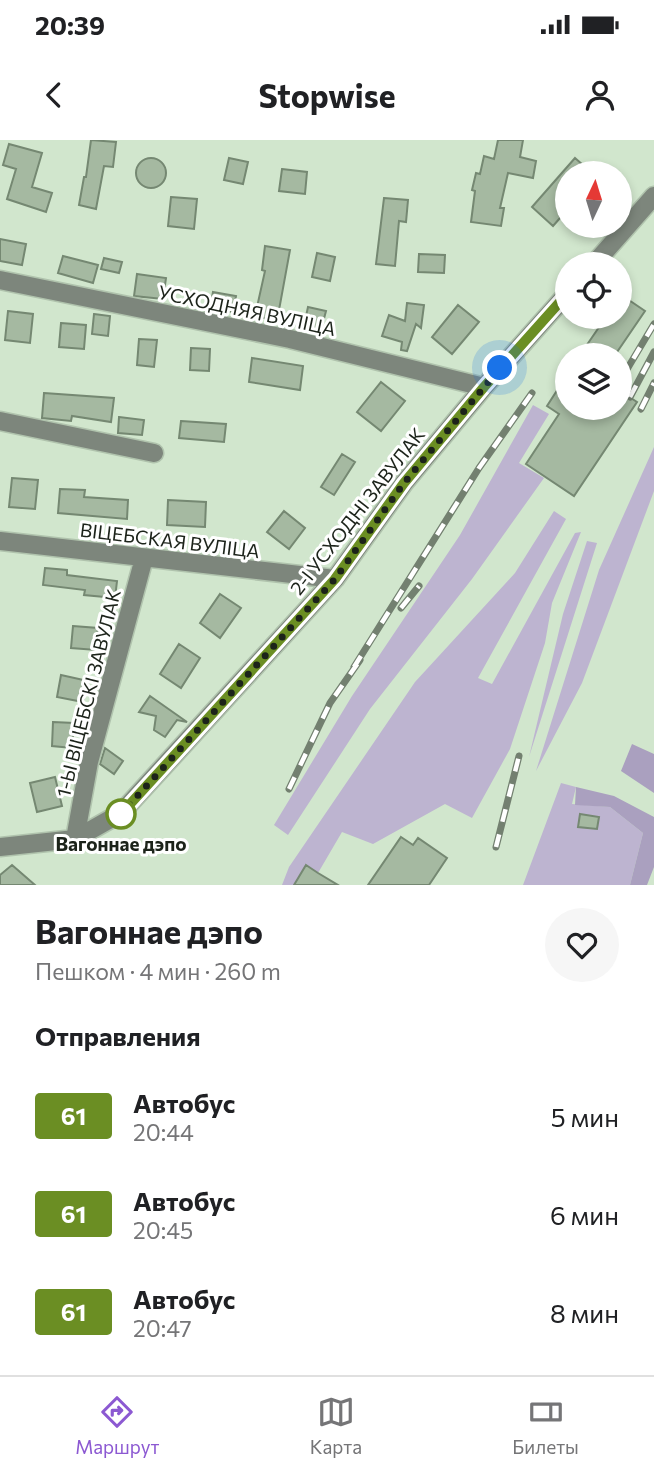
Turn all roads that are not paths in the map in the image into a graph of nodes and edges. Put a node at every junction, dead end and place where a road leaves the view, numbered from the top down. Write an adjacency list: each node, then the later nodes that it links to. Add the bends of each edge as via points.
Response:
1 (654, 196): 2 (street)
2 (605, 252)
3 (0, 280): 5 (street, УСХОДНЯЯ ВУЛІЦА, via 290,339)
4 (555, 307): 5 (street, 2-І УСХОДНІ ЗАВУЛАК)
5 (484, 387): 10 (street, 2-І УСХОДНІ ЗАВУЛАК, via 404,483)
6 (0, 421): 7 (street)
7 (154, 453)
8 (0, 541): 9 (street, ВІЦЕБСКАЯ ВУЛІЦА)
9 (144, 558): 10 (street, ВІЦЕБСКАЯ ВУЛІЦА); 11 (street, 1-Ы ВІЦЕБСКІ ЗАВУЛАК, via 89,762)
10 (335, 579): 11 (street, 2-І УСХОДНІ ЗАВУЛАК, via 121,814)
11 (75, 839): 12 (street)
12 (0, 847)

